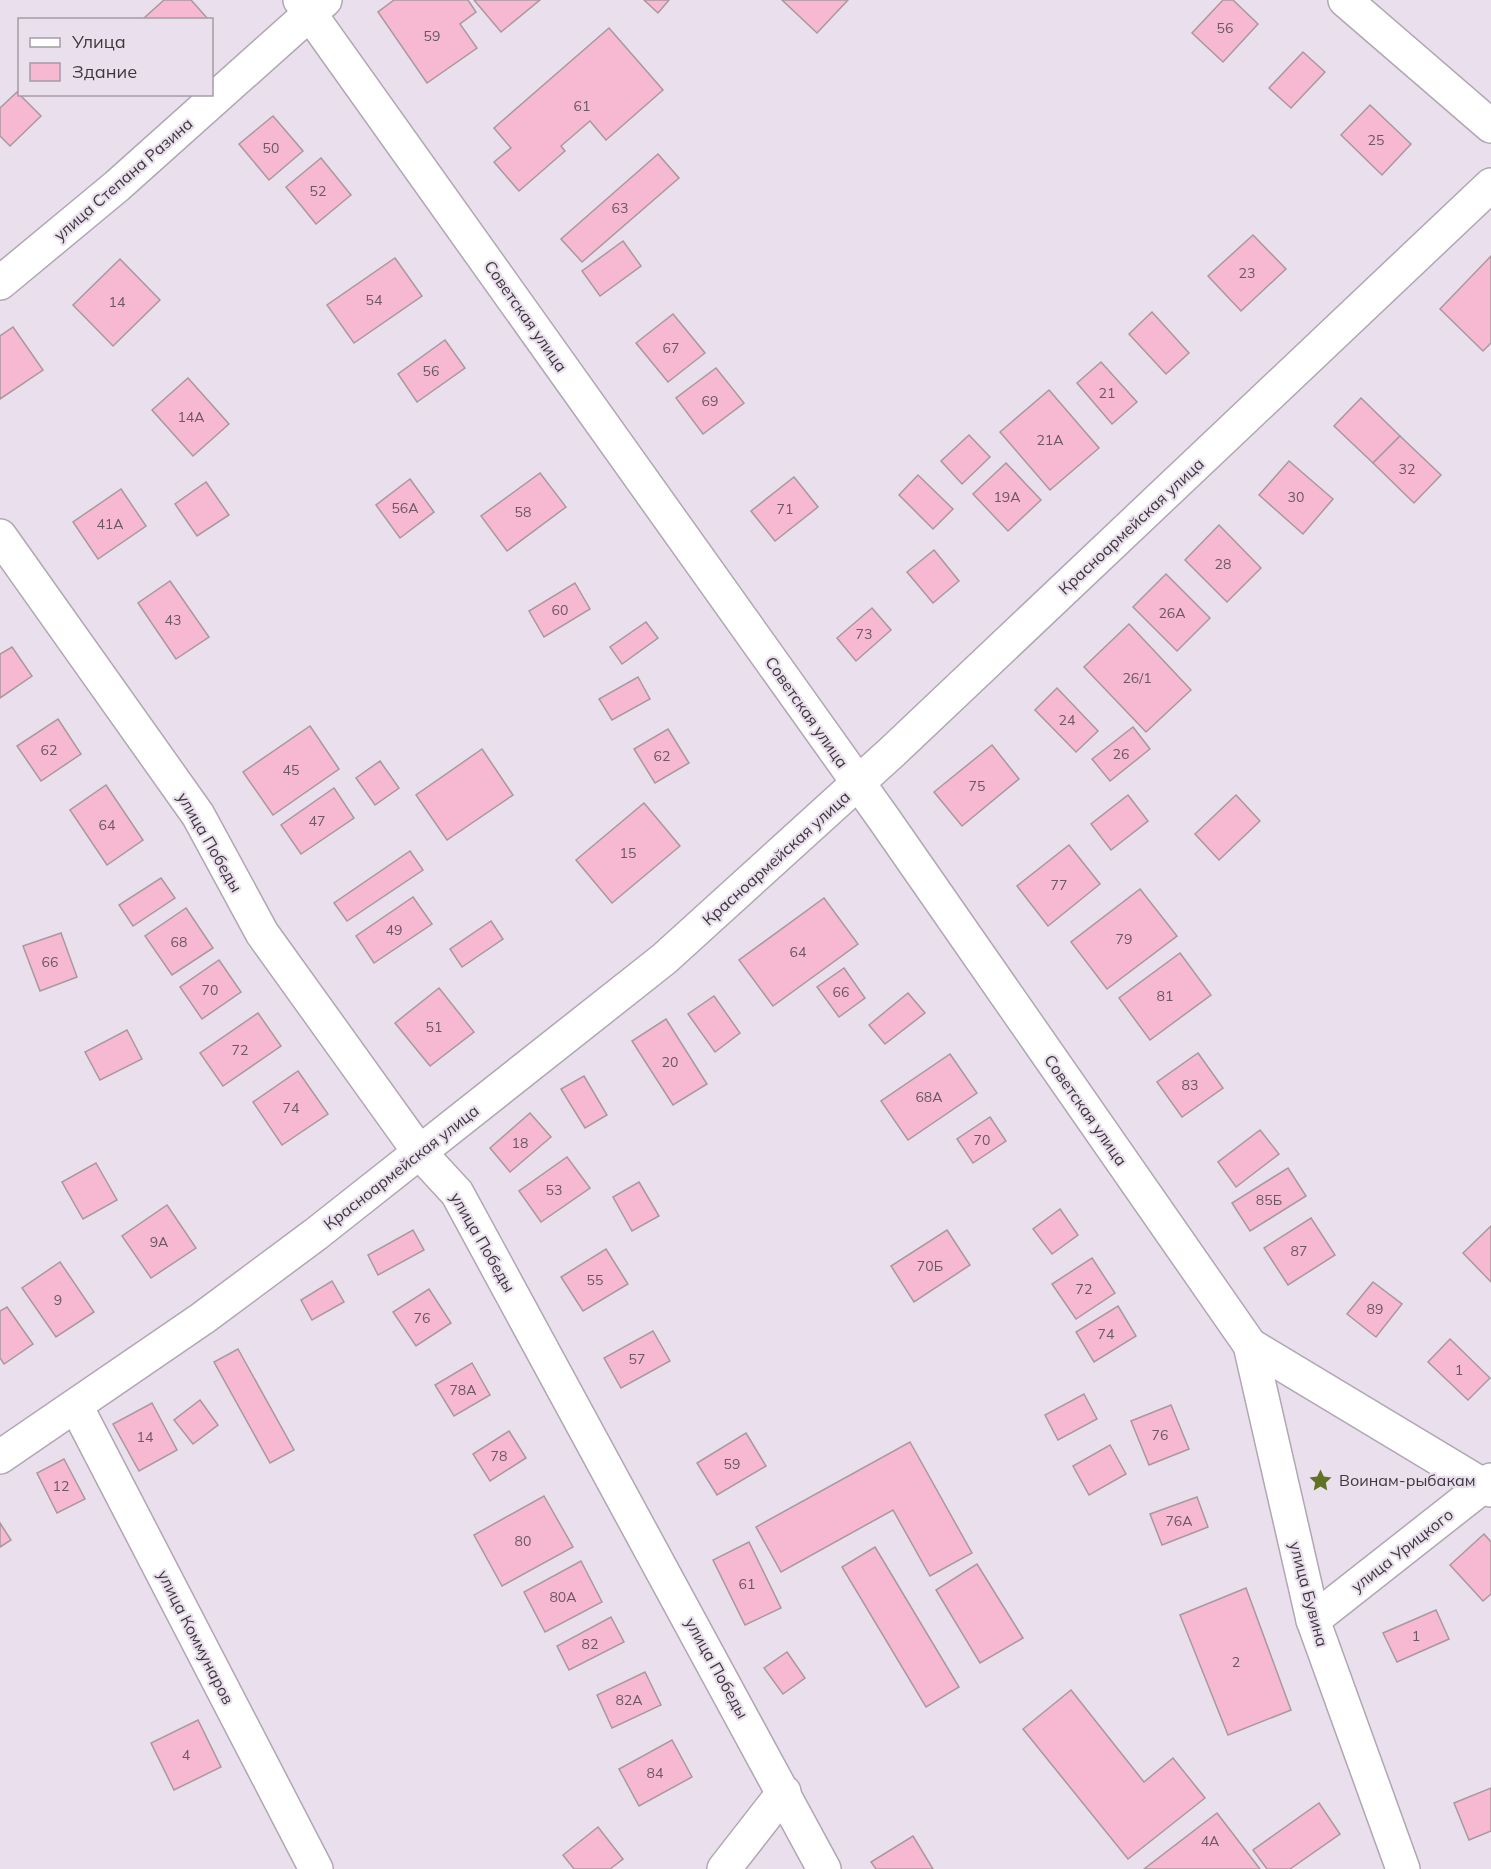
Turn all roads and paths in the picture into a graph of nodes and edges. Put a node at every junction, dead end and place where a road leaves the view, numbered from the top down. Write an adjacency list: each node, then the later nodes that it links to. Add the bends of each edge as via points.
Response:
1 (1345, 0): 3 (street)
2 (312, 4): 5 (street, улица Степана Разина, via 117,186); 7 (street, Советская улица)
3 (1491, 126)
4 (1491, 185): 7 (street, Красноармейская улица)
5 (0, 283)
6 (0, 536): 8 (street, улица Победы, via 198,815 262,933)
7 (858, 783): 8 (street, Красноармейская улица, via 664,959); 9 (street, Советская улица)
8 (420, 1153): 10 (street, Красноармейская улица, via 203,1318); 14 (street, улица Победы, via 457,1193)
9 (1250, 1345): 12 (street, Советская улица); 13 (street, улица Бувина)
10 (76, 1406): 11 (street, Красноармейская улица); 15 (street, улица Коммунаров)
11 (0, 1457)
12 (1489, 1485): 13 (street, улица Урицкого)
13 (1313, 1620): 18 (street, улица Бувина)
14 (784, 1792): 16 (street); 17 (street, улица Победы)
15 (316, 1869)
16 (724, 1869)
17 (824, 1869)
18 (1403, 1869)

